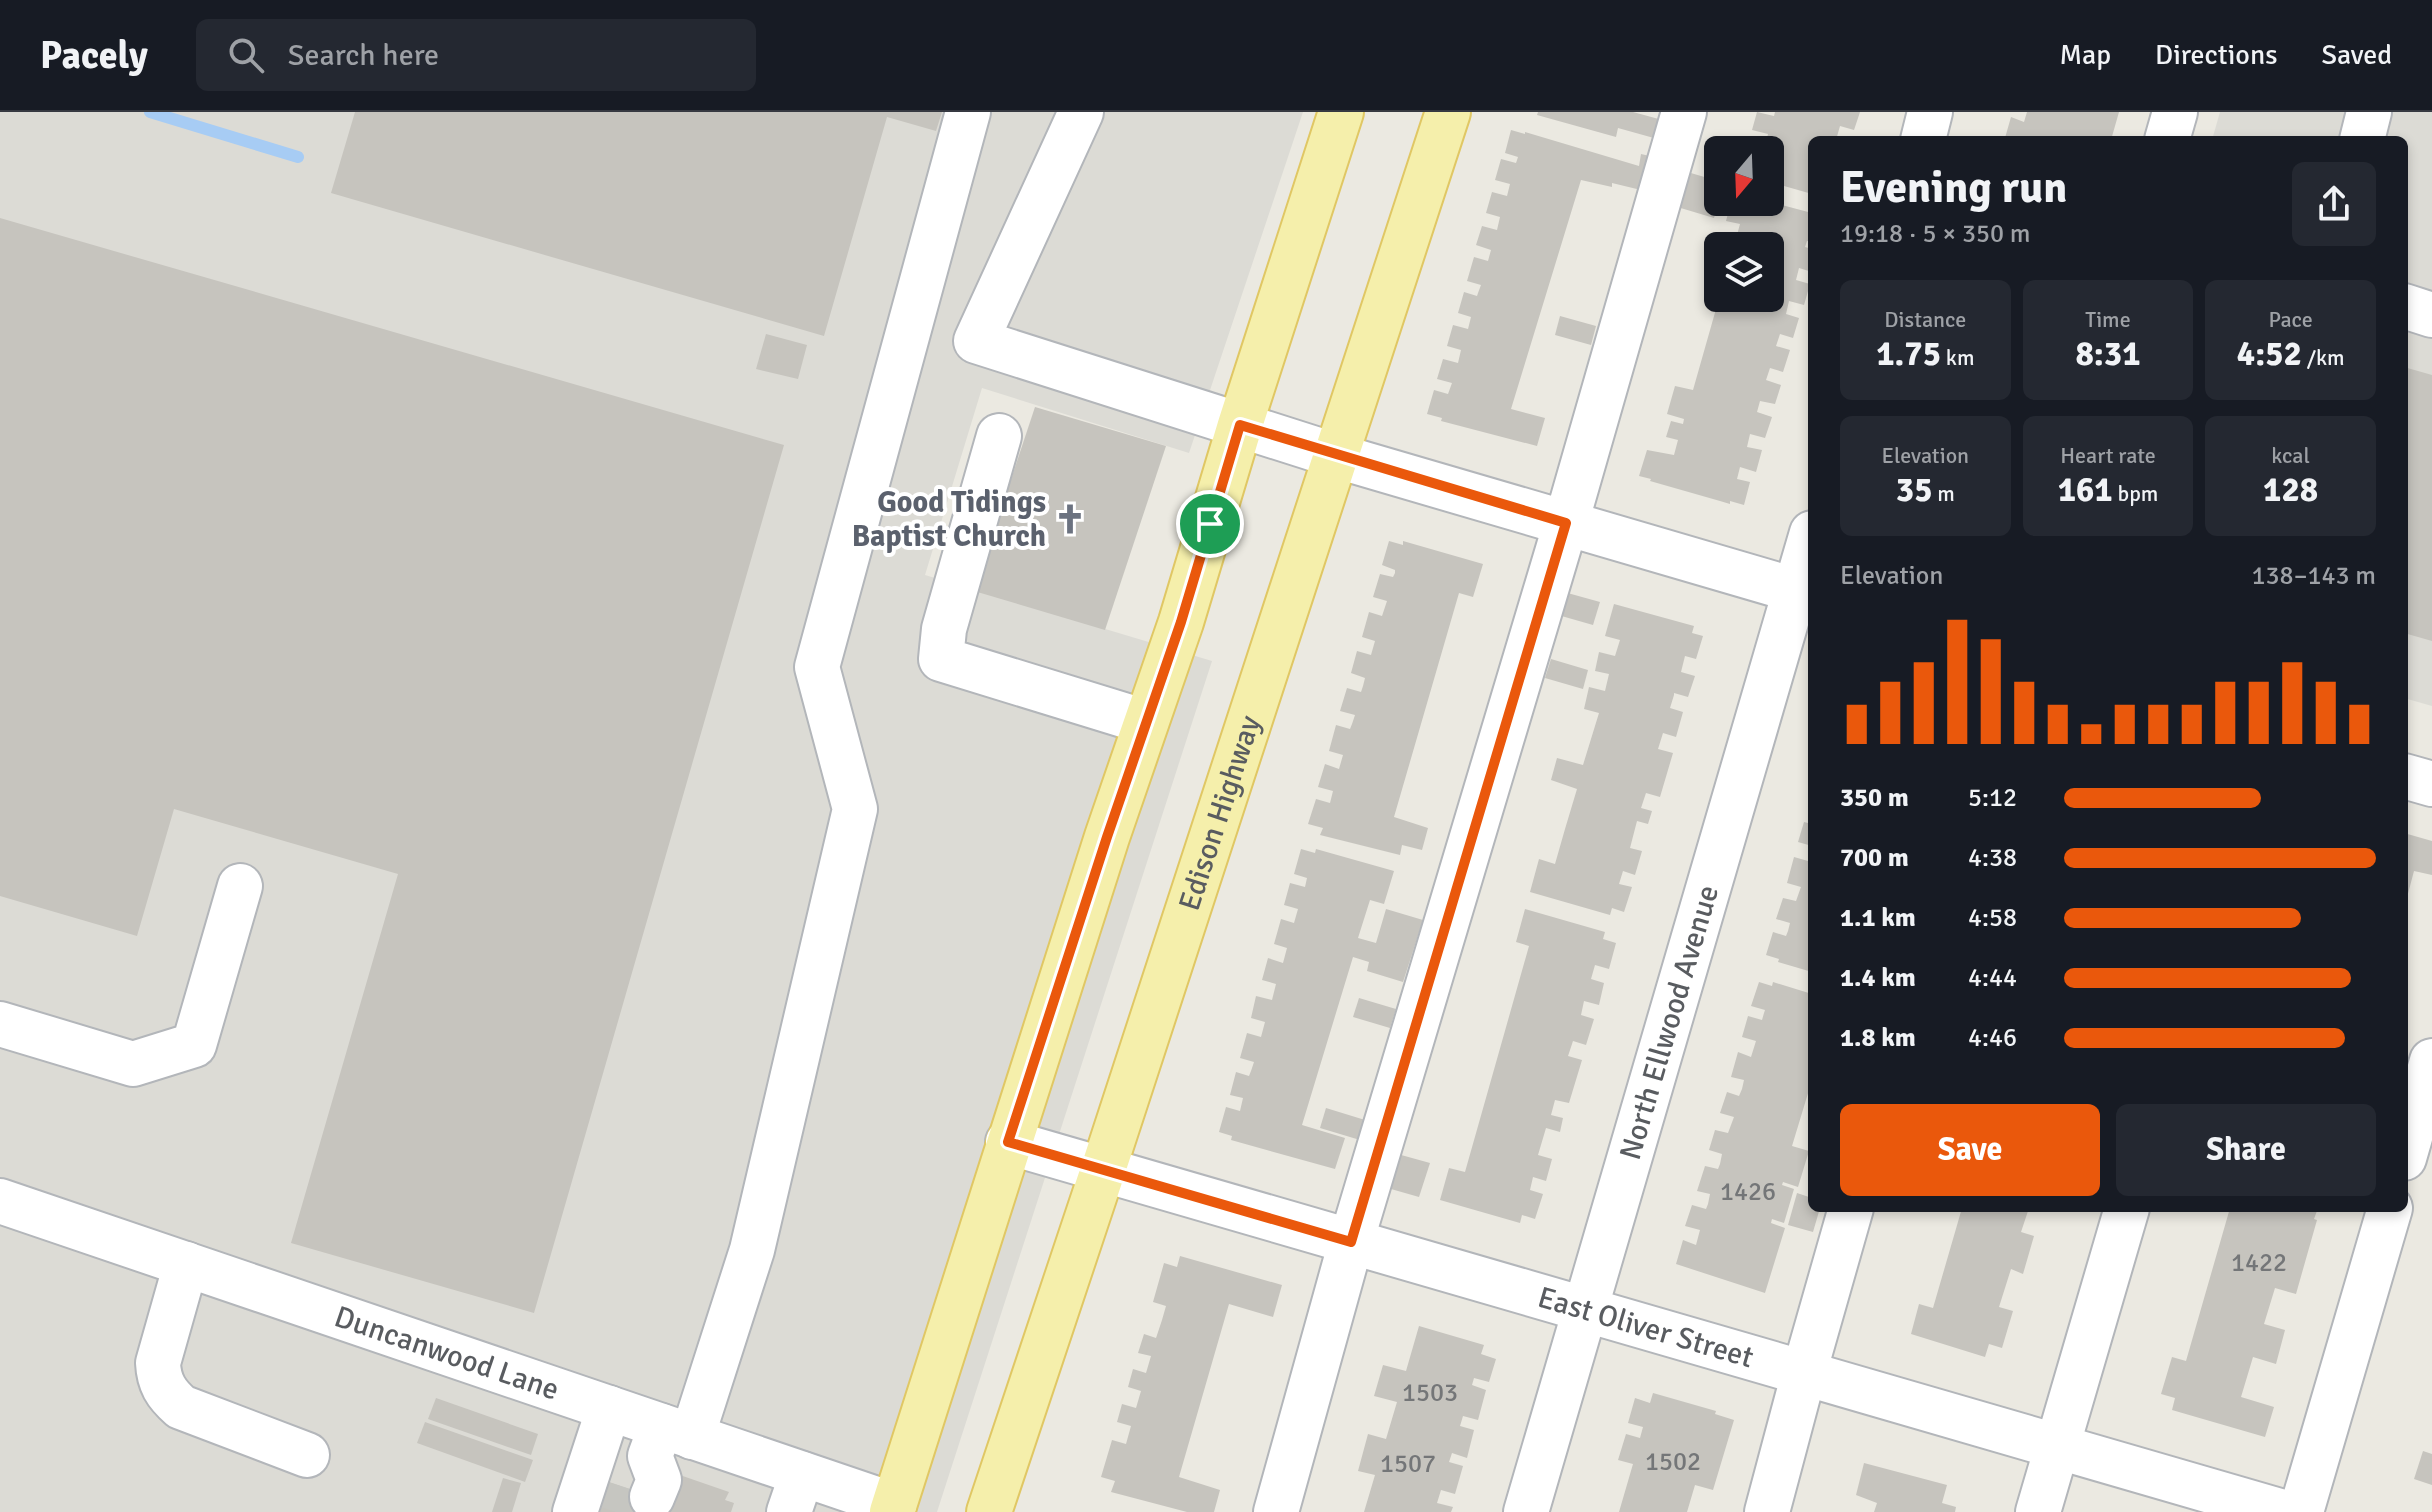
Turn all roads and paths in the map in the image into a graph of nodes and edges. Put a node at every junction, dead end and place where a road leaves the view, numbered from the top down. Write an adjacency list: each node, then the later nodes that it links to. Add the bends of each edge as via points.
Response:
1 (968, 112): 40 (street, via 817,667 855,809 752,1250)
2 (1081, 112): 14 (street, via 976,341)
3 (1341, 112): 14 (main road)
4 (1448, 112): 16 (main road, Edison Highway)
5 (1684, 112): 17 (street)
6 (1930, 112): 9 (street)
7 (2175, 112): 10 (street)
8 (2369, 112): 11 (street)
9 (1924, 136)
10 (2168, 136)
11 (2363, 136)
12 (2408, 307): 13 (street)
13 (2432, 315)
14 (1240, 425): 16 (street); 20 (main road)
15 (999, 436): 20 (street, via 944,629 941,659)
16 (1337, 456): 17 (street); 28 (main road, Edison Highway)
17 (1566, 523): 19 (street); 33 (street)
18 (1808, 562): 19 (street, North Ellwood Avenue)
19 (1804, 592): 35 (street, North Ellwood Avenue)
20 (1146, 722): 26 (main road)
21 (2408, 777): 22 (street)
22 (2432, 784)
23 (240, 886): 24 (street, via 194,1045 133,1064)
24 (0, 1024)
25 (2432, 1061): 27 (street)
26 (1008, 1142): 28 (street, East Oliver Street); 42 (main road)
27 (2408, 1144)
28 (1103, 1170): 33 (street, East Oliver Street); 44 (main road, Edison Highway)
29 (0, 1201): 34 (street, Duncanwood Lane)
30 (1850, 1212): 36 (street)
31 (2126, 1212): 38 (street)
32 (2389, 1212): 50 (street)
33 (1351, 1242): 35 (street, East Oliver Street); 45 (street)
34 (186, 1264): 37 (street, Duncanwood Lane); 39 (street, via 158,1363 168,1395 181,1407)
35 (1585, 1310): 36 (street, East Oliver Street); 46 (street, North Ellwood Avenue)
36 (1804, 1373): 38 (street, East Oliver Street); 47 (street)
37 (609, 1408): 40 (street, Duncanwood Lane); 43 (street)
38 (2057, 1447): 48 (street); 49 (street, East Oliver Street)
39 (307, 1455)
40 (656, 1460): 41 (street, Duncanwood Lane)
41 (795, 1493): 42 (street, Duncanwood Lane)
42 (893, 1509)
43 (575, 1512)
44 (989, 1512)
45 (1276, 1512)
46 (1526, 1512)
47 (1767, 1512)
48 (2038, 1512)
49 (2283, 1512)
50 (2301, 1512)

